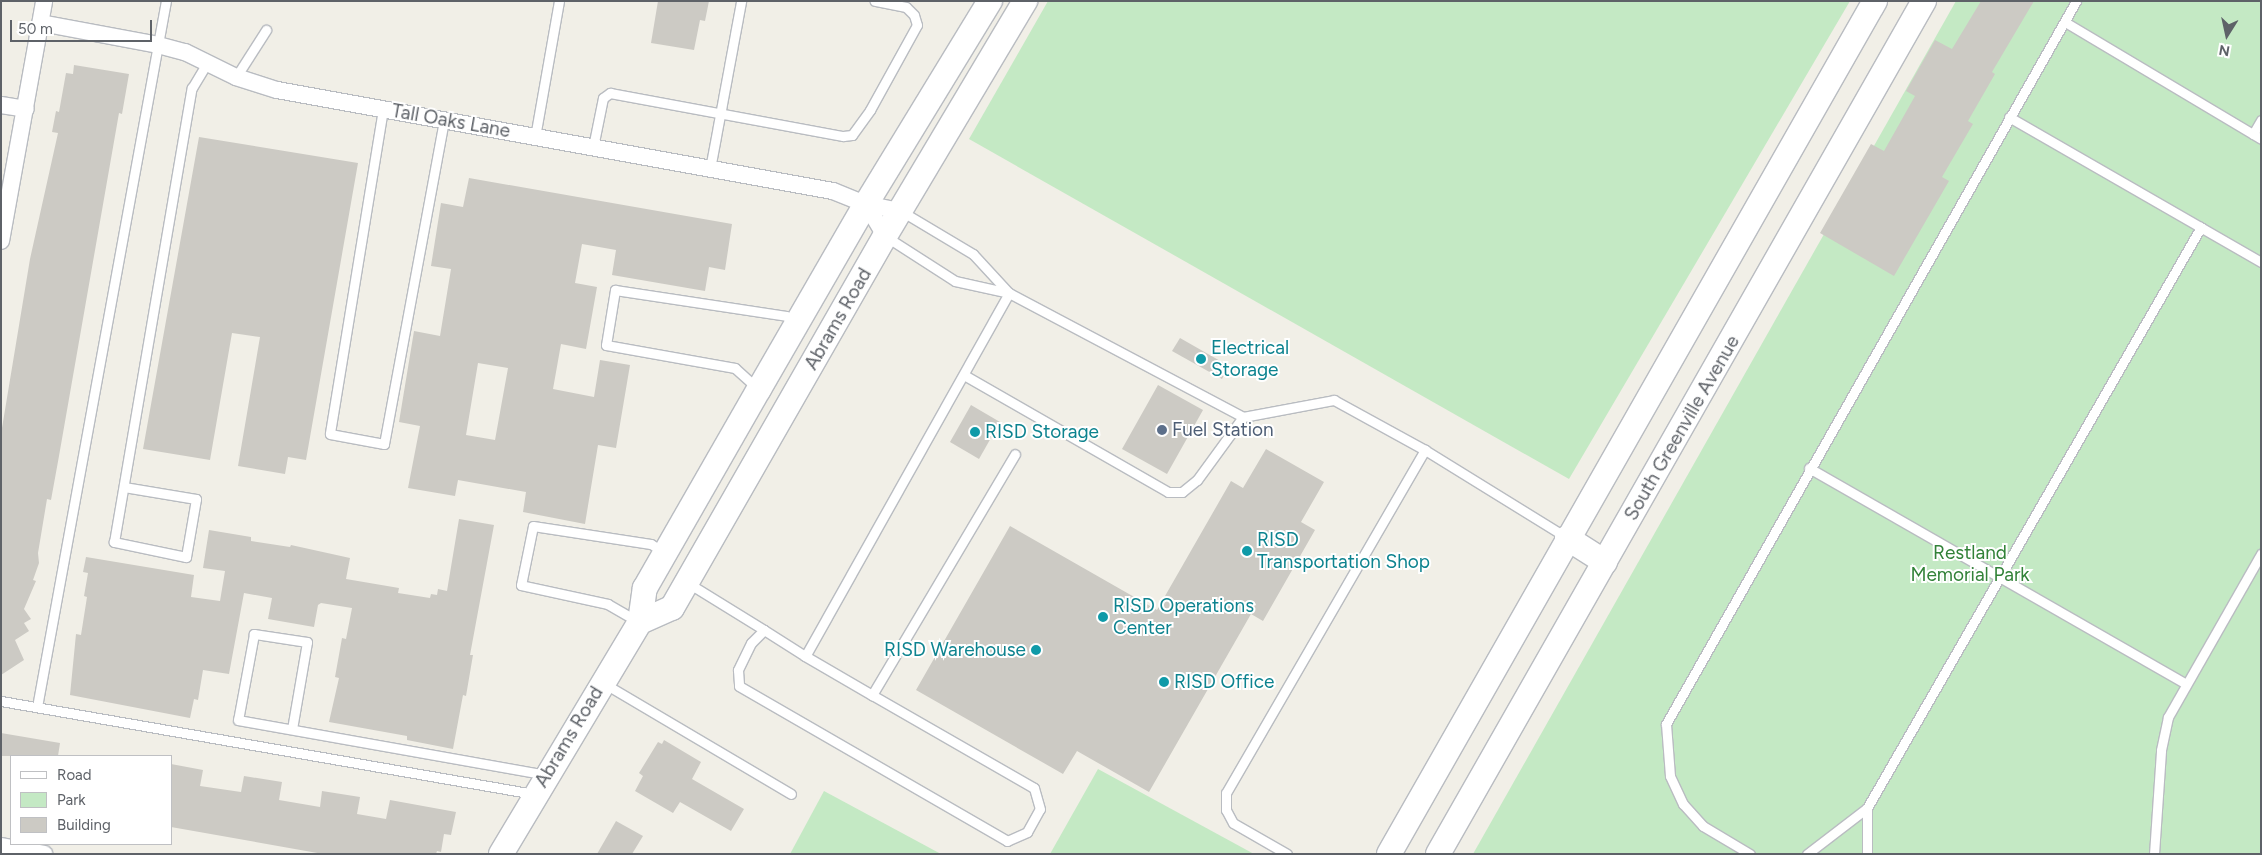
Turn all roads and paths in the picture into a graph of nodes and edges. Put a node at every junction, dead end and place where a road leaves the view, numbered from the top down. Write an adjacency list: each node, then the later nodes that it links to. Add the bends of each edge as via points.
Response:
1 (44, 1): 12 (street)
2 (166, 1): 14 (lane)
3 (559, 1): 24 (lane)
4 (741, 1): 20 (lane)
5 (875, 1): 20 (lane, via 906,7 914,15 916,30 852,135)
6 (990, 1): 28 (main road, Abrams Road)
7 (1026, 1): 29 (main road, Abrams Road)
8 (1875, 1): 43 (main road)
9 (1924, 1): 46 (main road, South Greenville Avenue)
10 (2076, 1): 11 (lane)
11 (2065, 22): 21 (lane); 25 (lane)
12 (41, 24): 14 (street, Tall Oaks Lane); 18 (street)
13 (266, 30): 16 (lane)
14 (158, 45): 15 (street, Tall Oaks Lane); 56 (lane)
15 (207, 63): 16 (street, Tall Oaks Lane); 42 (lane, via 192,88)
16 (236, 77): 19 (street, Tall Oaks Lane, via 277,90)
17 (1, 105): 18 (street)
18 (26, 109): 31 (street)
19 (383, 109): 22 (street, Tall Oaks Lane); 22 (lane, via 330,434 384,444)
20 (720, 114): 26 (lane, via 610,93 601,102); 27 (lane)
21 (2009, 117): 30 (lane); 41 (lane)
22 (444, 120): 24 (street, Tall Oaks Lane)
23 (2261, 120): 25 (lane)
24 (535, 136): 26 (street, Tall Oaks Lane)
25 (2257, 137)
26 (593, 147): 27 (street, Tall Oaks Lane)
27 (710, 168): 28 (street, Tall Oaks Lane, via 833,191)
28 (866, 204): 29 (street, Tall Oaks Lane); 32 (street); 35 (main road, Abrams Road)
29 (900, 211): 32 (main road, Abrams Road); 34 (lane, via 973,254)
30 (2201, 227): 33 (lane); 47 (lane)
31 (2, 234)
32 (885, 236): 34 (lane, via 955,281); 48 (main road, Abrams Road)
33 (2261, 262)
34 (1009, 293): 36 (lane); 38 (lane)
35 (798, 324): 37 (main road, Abrams Road); 37 (lane, via 786,316 615,290 606,345 734,368)
36 (964, 375): 38 (lane, via 1168,492 1182,492 1197,480); 51 (lane)
37 (759, 389): 44 (main road, Abrams Road)
38 (1243, 417): 39 (lane, via 1334,400)
39 (1425, 450): 43 (lane); 64 (lane, via 1226,794 1226,810 1233,823)
40 (1015, 454): 54 (lane)
41 (1809, 468): 47 (lane); 67 (lane, via 1666,724 1670,776 1683,804 1704,826)
42 (124, 487): 42 (lane, via 114,542 186,557 196,499)
43 (1567, 538): 46 (main road); 65 (main road)
44 (665, 554): 49 (main road, Abrams Road, via 645,588); 49 (lane, via 651,544 533,526 520,585 608,604)
45 (2261, 554): 53 (lane)
46 (1605, 562): 66 (main road, South Greenville Avenue)
47 (1998, 576): 53 (lane); 60 (lane)
48 (686, 582): 49 (main road, Abrams Road, via 672,608); 50 (lane)
49 (640, 622): 52 (main road, Abrams Road)
50 (764, 630): 51 (lane); 54 (lane, via 751,643 738,670 739,686 1007,841 1027,832 1040,808 1034,788)
51 (805, 656): 54 (lane)
52 (603, 683): 58 (main road, Abrams Road); 59 (lane)
53 (2186, 684): 70 (lane, via 2163,732)
54 (872, 695)
55 (1, 701): 56 (lane)
56 (38, 707): 58 (lane)
57 (292, 729): 57 (lane, via 238,720 254,634 307,642); 58 (lane)
58 (540, 785): 63 (main road, Abrams Road)
59 (791, 794)
60 (1867, 808): 68 (lane); 69 (lane)
61 (1, 846): 62 (street)
62 (44, 854)
63 (501, 854)
64 (1287, 854)
65 (1389, 854)
66 (1438, 854)
67 (1750, 854)
68 (1806, 854)
69 (1867, 854)
70 (2154, 854)

